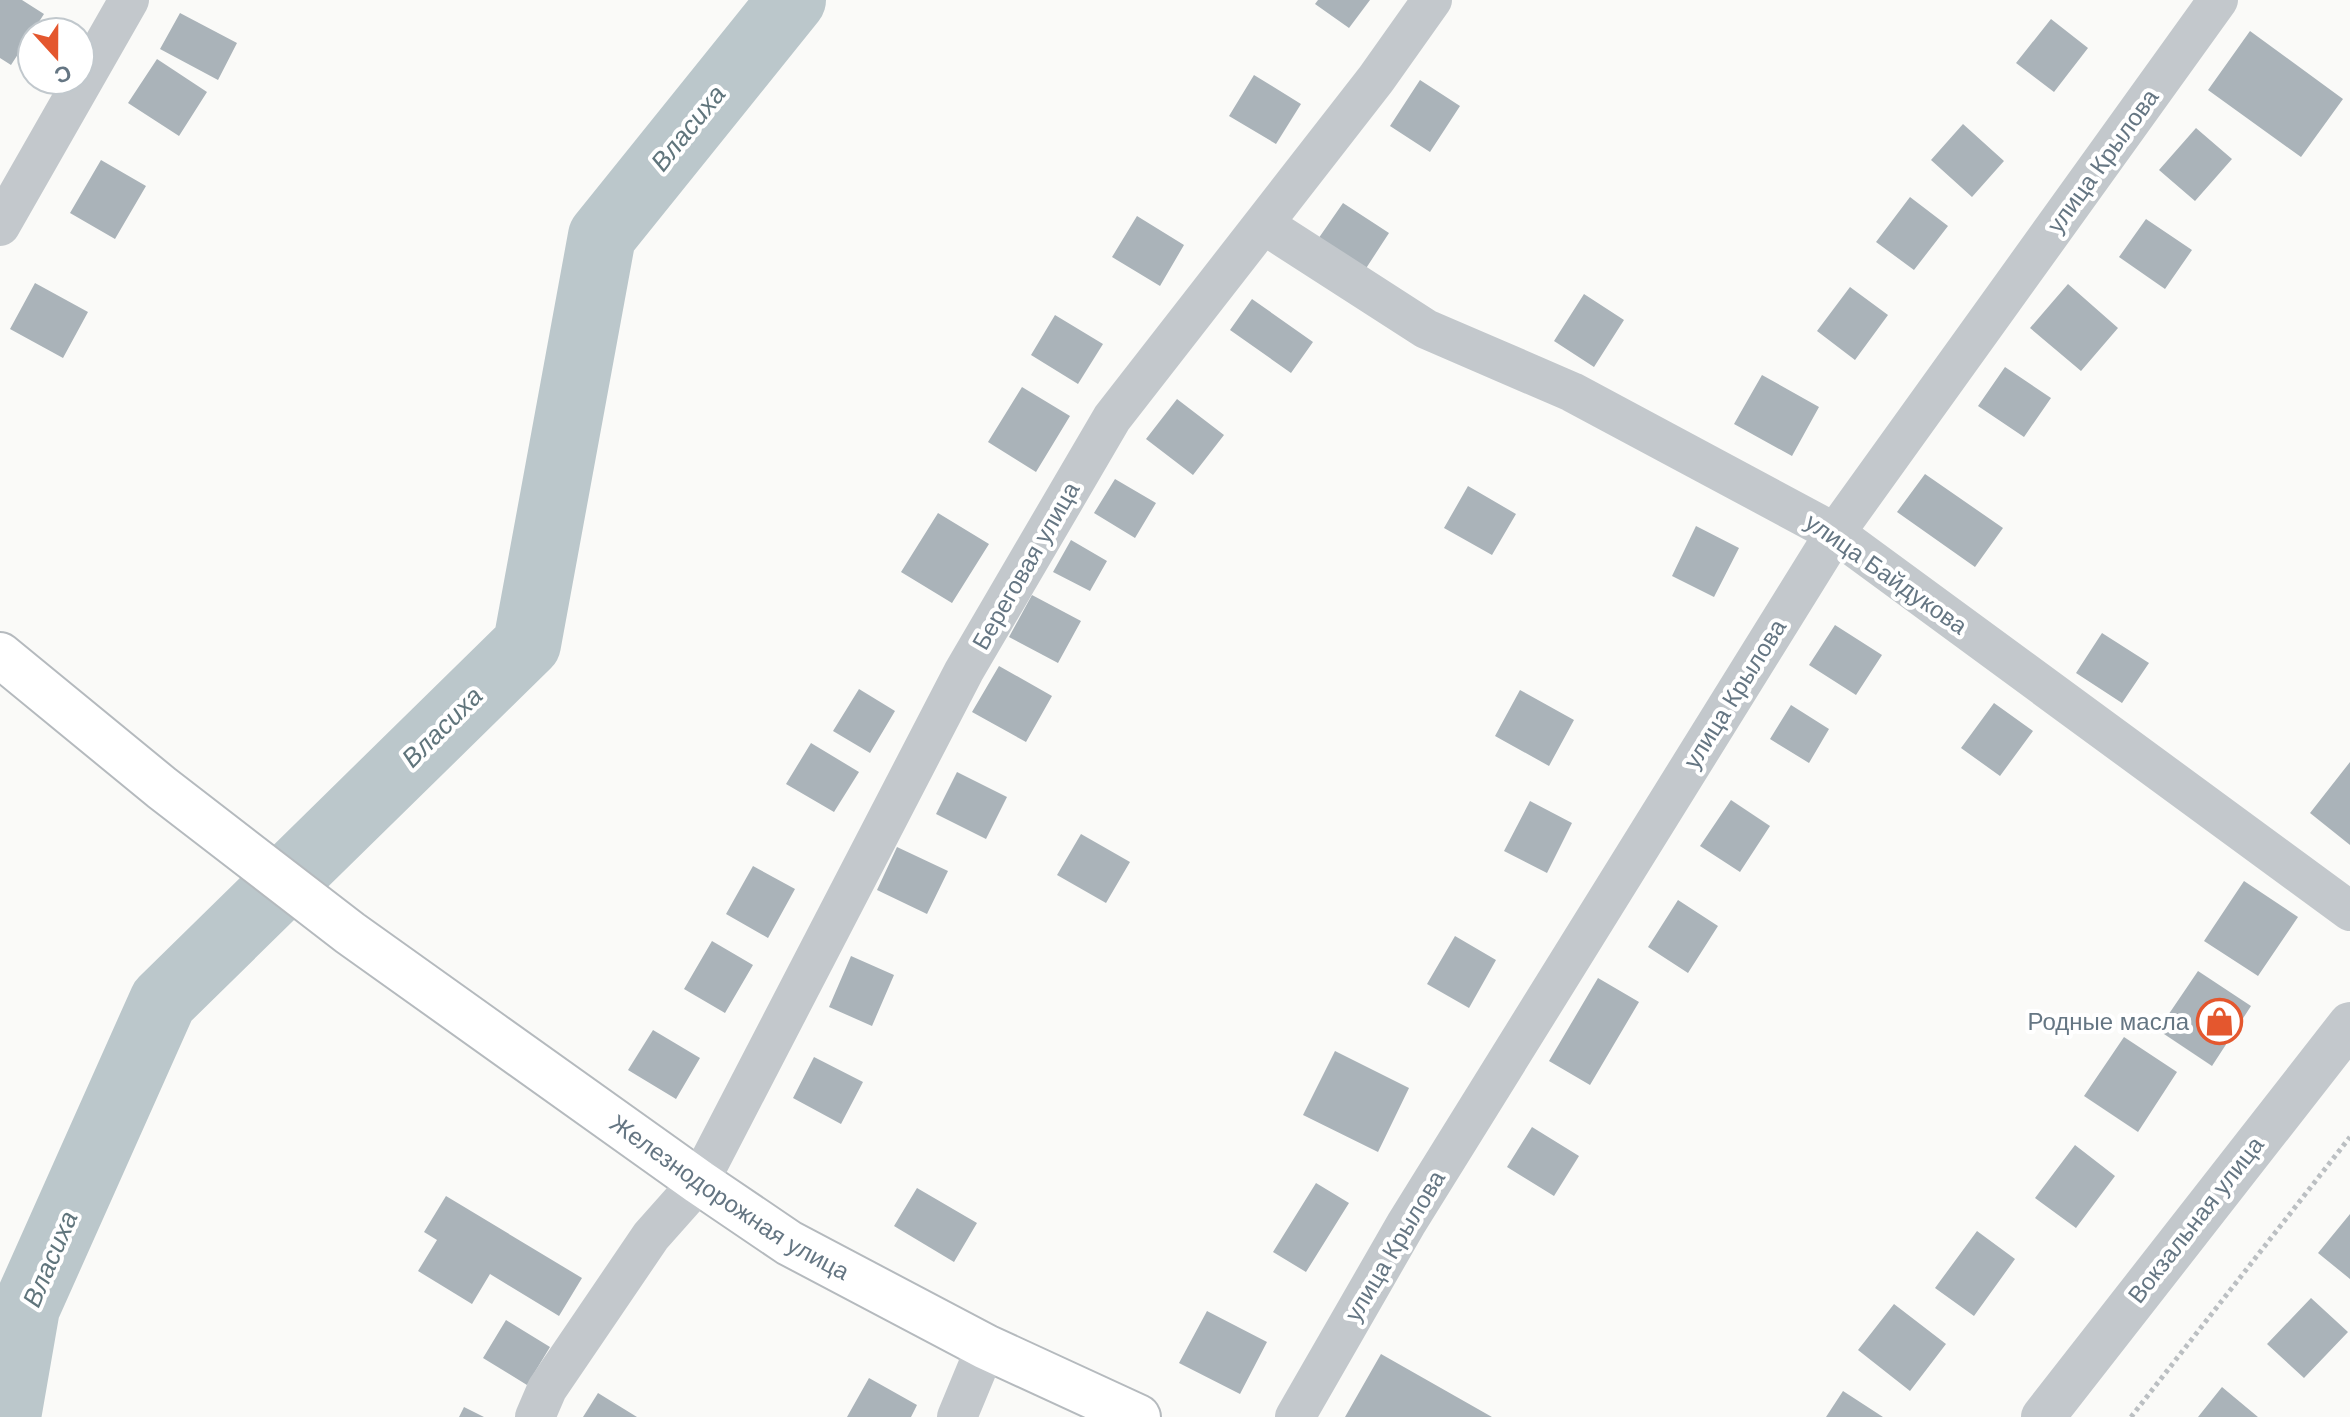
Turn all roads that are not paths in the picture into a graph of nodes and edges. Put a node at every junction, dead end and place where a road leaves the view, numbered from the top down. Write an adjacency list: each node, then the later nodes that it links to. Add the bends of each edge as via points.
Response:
1 (129, 0): 5 (street)
2 (1432, 0): 4 (street, Береговая улица)
3 (2218, 0): 6 (street, улица Крылова)
4 (1263, 224): 6 (street, улица Байдукова, via 1426,329 1572,392); 10 (street, Береговая улица, via 1112,418 964,671)
5 (0, 226)
6 (1835, 533): 8 (street, улица Байдукова); 15 (street, улица Крылова, via 1406,1224)
7 (0, 655): 10 (main road, Железнодорожная улица, via 350,933)
8 (2350, 911)
9 (2350, 1024): 16 (street, Вокзальная улица)
10 (699, 1182): 11 (main road, Железнодорожная улица, via 789,1243); 12 (street, Береговая улица, via 651,1236 547,1389)
11 (986, 1347): 13 (street); 14 (main road, Железнодорожная улица)
12 (535, 1417)
13 (957, 1417)
14 (1138, 1417)
15 (1295, 1417)
16 (2043, 1417)

